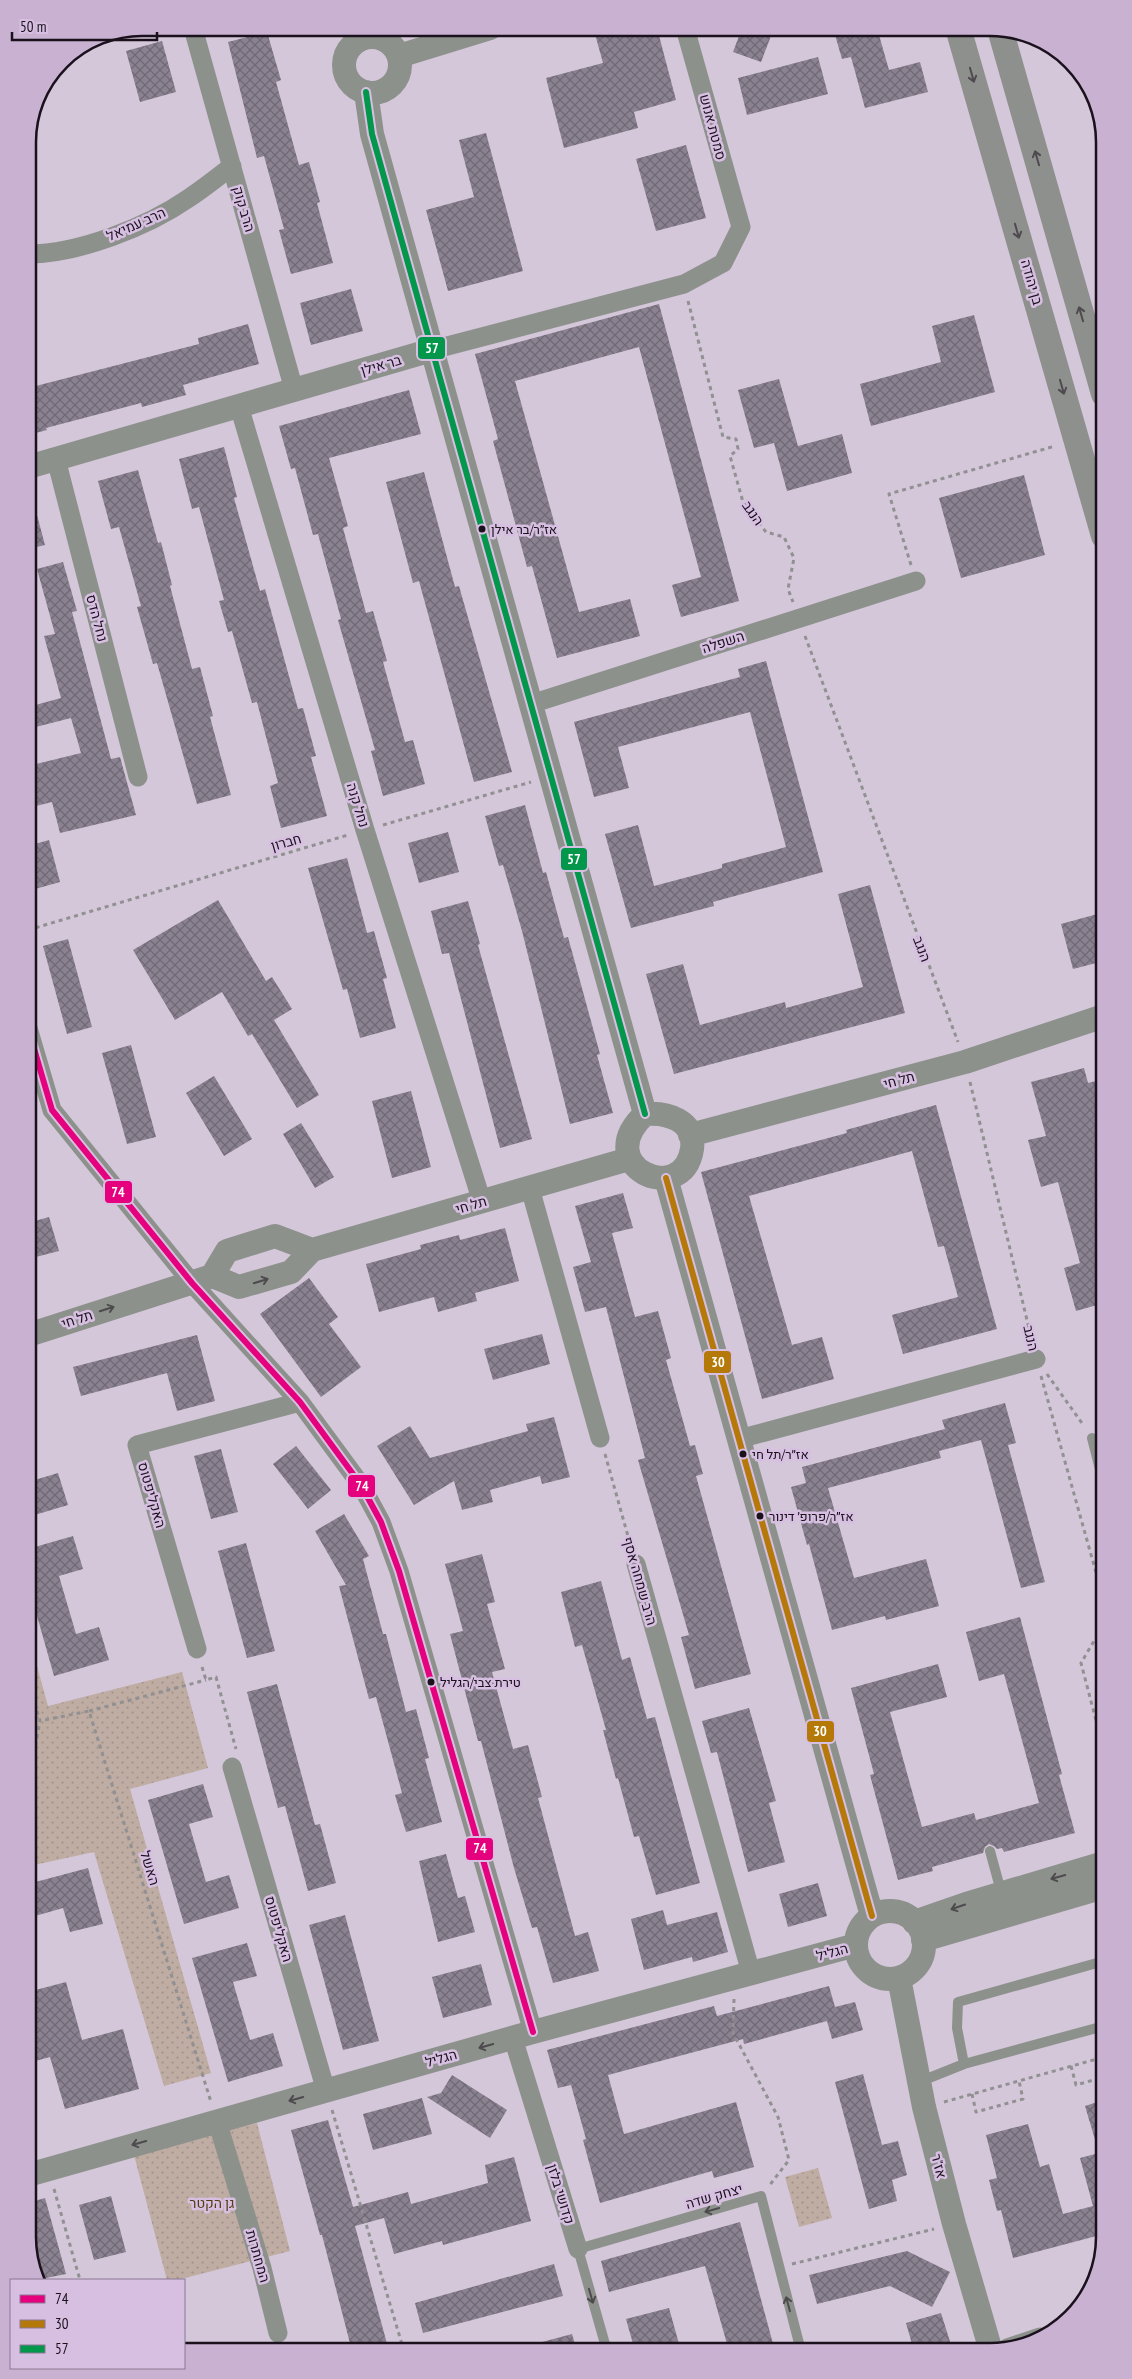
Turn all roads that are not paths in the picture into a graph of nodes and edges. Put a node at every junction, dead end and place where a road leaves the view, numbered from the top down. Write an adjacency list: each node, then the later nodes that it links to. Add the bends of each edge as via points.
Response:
1 (195, 36): 9 (street, הרב קוק)
2 (350, 36): 7 (street, via 380,38 395,48); 8 (street, via 345,58 346,76)
3 (464, 36): 7 (street)
4 (688, 36): 10 (street, סמטת אנוש)
5 (960, 36): 18 (main road, בן יהודה, one-way to 18)
6 (1002, 37): 13 (main road, one-way to 6)
7 (399, 56): 8 (street, via 399,73 390,87 374,93)
8 (366, 92): 12 (street, via 372,134)
9 (232, 166): 11 (street, הרב עמיאל, via 188,199 136,226 83,246); 14 (street, הרב קוק)
10 (741, 227): 12 (street, בר אילן, via 723,263 684,284)
11 (36, 254)
12 (432, 350): 14 (street, בר אילן); 20 (street)
13 (1096, 366)
14 (294, 390): 15 (street, בר אילן)
15 (239, 406): 16 (street, בר אילן); 29 (street, נחל קנה, via 365,830)
16 (56, 459): 17 (street, בר אילן); 21 (street, נחל הדס)
17 (36, 465)
18 (1096, 508)
19 (916, 581): 20 (street, השפלה)
20 (531, 704): 24 (street)
21 (138, 777)
22 (1096, 1019): 25 (street, תל חי, via 965,1062)
23 (36, 1055): 31 (street, קדושי בלזן, via 52,1110)
24 (645, 1114): 25 (street, via 665,1114 676,1118); 26 (street, via 627,1140)
25 (690, 1135): 27 (street, via 692,1151 685,1166)
26 (629, 1159): 27 (street, via 644,1175); 28 (street, תל חי)
27 (666, 1178): 37 (street)
28 (530, 1188): 29 (street, תל חי); 35 (street)
29 (482, 1202): 30 (street, תל חי)
30 (312, 1250): 31 (street, one-way to 30, via 239,1287 291,1272); 31 (street, via 275,1236 227,1251)
31 (202, 1279): 32 (street, תל חי, one-way to 31); 34 (street, קדושי בלזן)
32 (36, 1332)
33 (1036, 1359): 37 (street, הנגב)
34 (300, 1402): 40 (street, האקליפטוס, via 137,1445); 53 (street, קדושי בלזן, via 361,1485 381,1522 393,1555)
35 (600, 1438)
36 (1092, 1438): 38 (lane)
37 (739, 1439): 46 (street)
38 (1096, 1454)
39 (636, 1564): 50 (street, הרב שמחה אסף)
40 (197, 1650)
41 (232, 1767): 56 (street, האקליפטוס)
42 (990, 1851): 45 (lane)
43 (1096, 1866): 45 (street, one-way to 45)
44 (1096, 1888): 45 (street)
45 (1005, 1904): 47 (street)
46 (872, 1916): 47 (street, via 880,1912 898,1912); 48 (street, via 863,1924)
47 (919, 1931): 51 (street, via 920,1959 915,1968)
48 (856, 1945): 50 (street, הגליל); 51 (street, via 862,1965 869,1972 878,1978)
49 (1096, 1963): 54 (lane, via 958,2002 957,2028)
50 (743, 1976): 53 (street, הגליל)
51 (899, 1978): 55 (street, אז"ר)
52 (1096, 2028): 54 (lane)
53 (523, 2035): 56 (street, הגליל, one-way to 56); 59 (street, קדושי בלזן)
54 (964, 2064): 55 (lane)
55 (919, 2082): 63 (street, אז"ר, via 954,2224)
56 (326, 2090): 57 (street, הגליל, one-way to 57)
57 (218, 2122): 58 (street, הגליל, one-way to 58); 60 (street, המחתרות)
58 (38, 2172)
59 (578, 2249): 61 (lane, קדושי בלזן, one-way to 61); 62 (lane, יצחק שדה, one-way to 59, via 761,2196)
60 (278, 2333)
61 (605, 2343)
62 (799, 2343)
63 (989, 2343)

